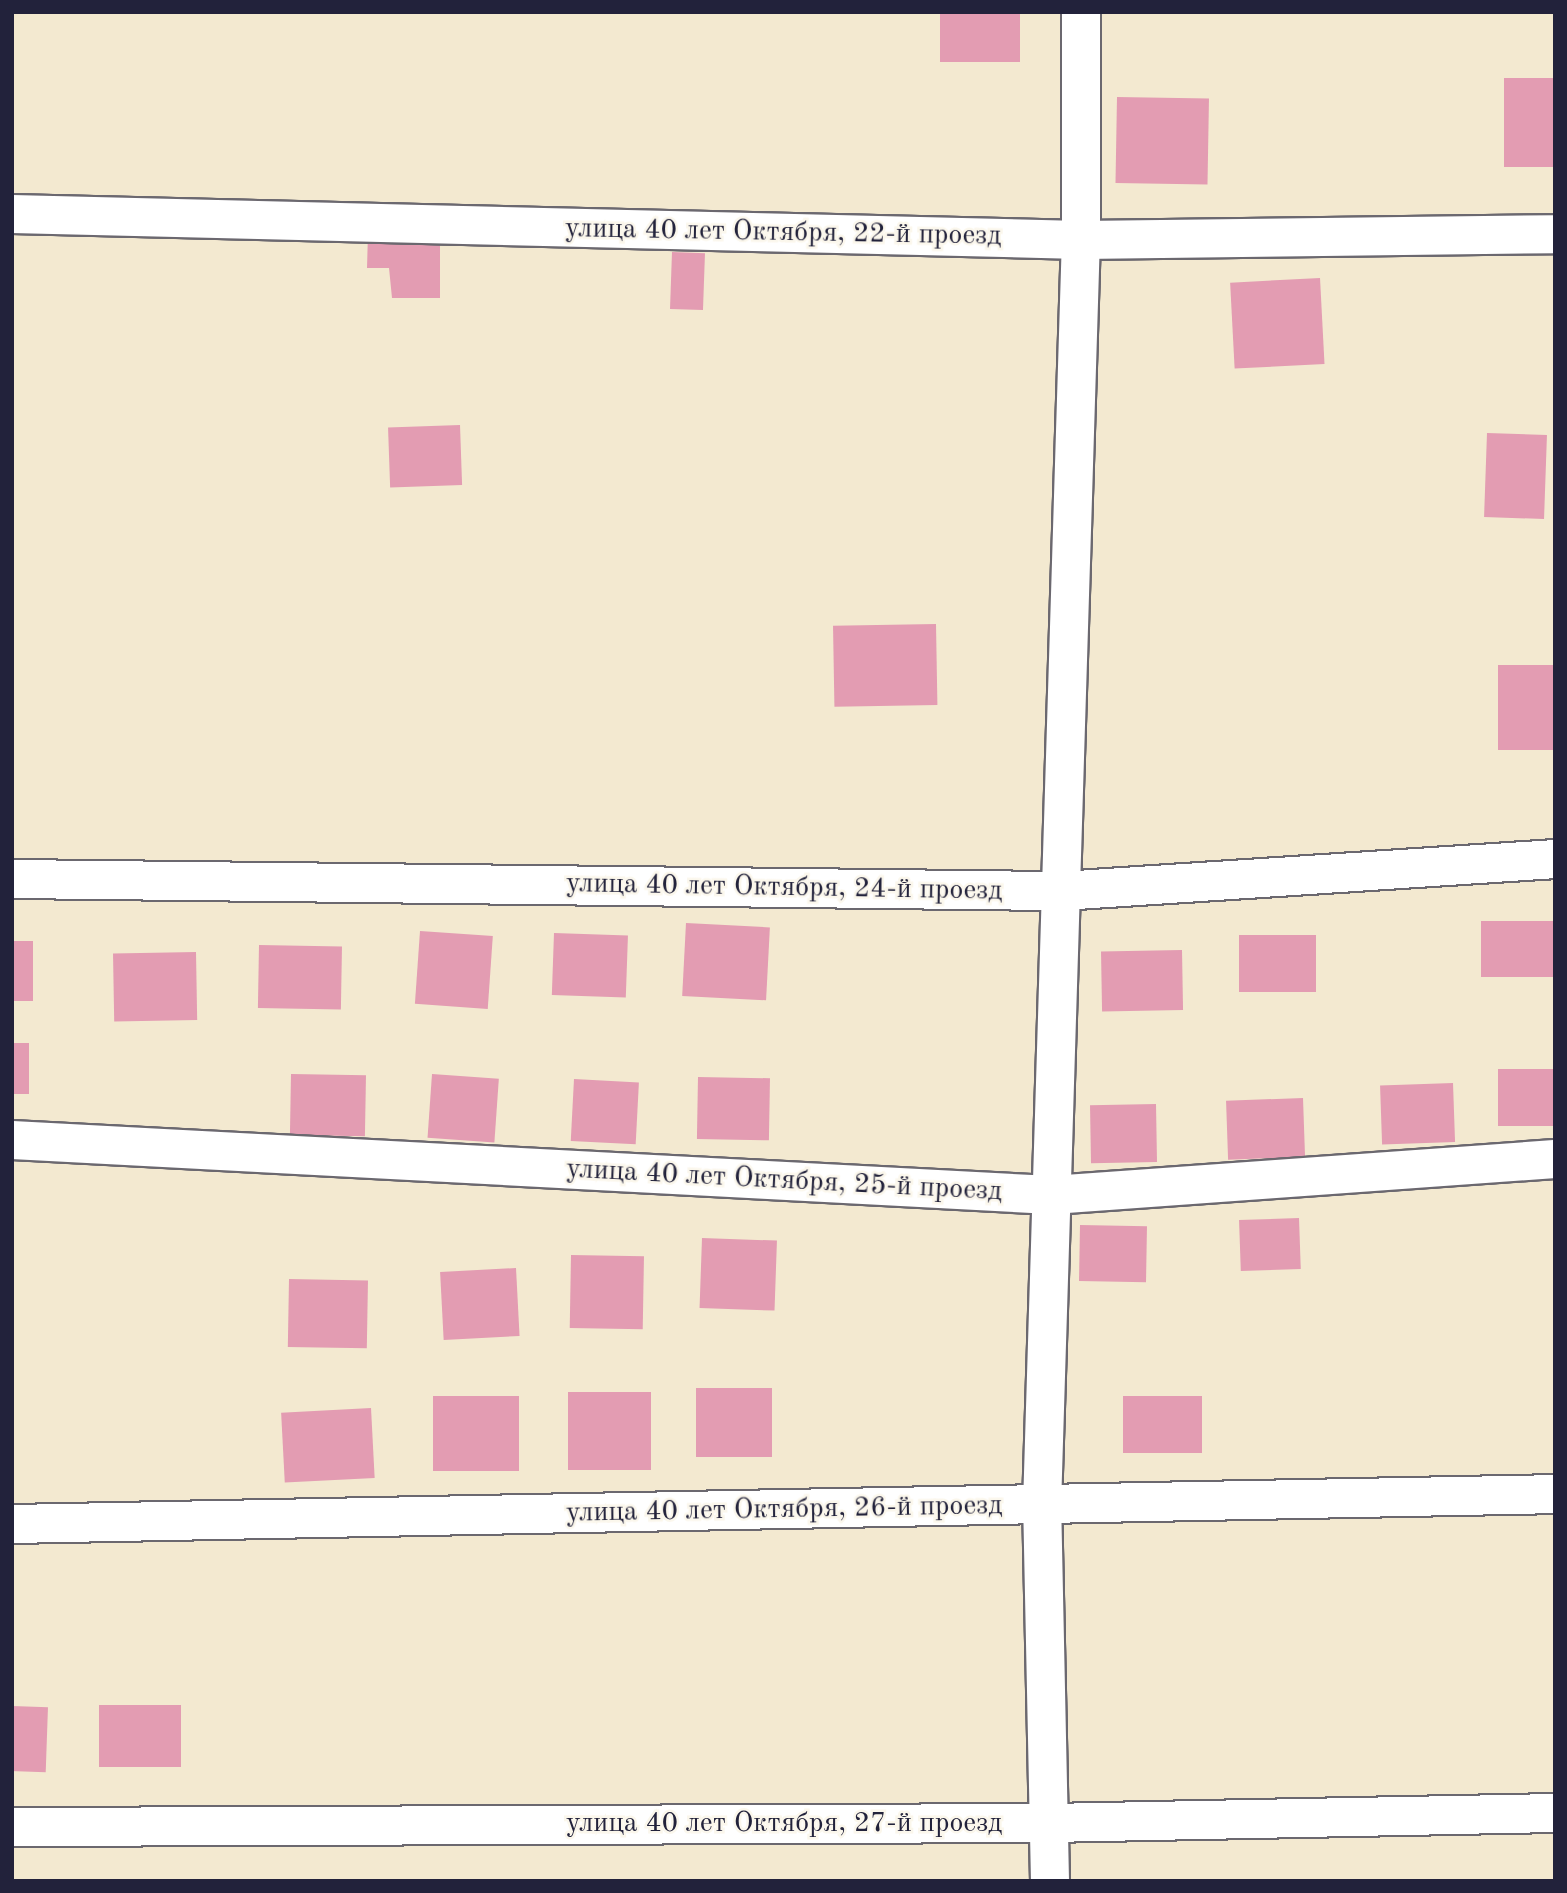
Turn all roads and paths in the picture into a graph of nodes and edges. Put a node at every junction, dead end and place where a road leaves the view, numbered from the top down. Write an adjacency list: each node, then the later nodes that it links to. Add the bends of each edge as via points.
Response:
1 (1081, 12): 4 (street)
2 (12, 214): 4 (street, улица 40 лет Октября, 22-й проезд)
3 (1555, 234): 4 (street, улица 40 лет Октября, 22-й проезд)
4 (1081, 240): 7 (street)
5 (1555, 859): 7 (street, улица 40 лет Октября, 24-й проезд)
6 (12, 879): 7 (street, улица 40 лет Октября, 24-й проезд)
7 (1061, 891): 10 (street)
8 (12, 1140): 10 (street, улица 40 лет Октября, 25-й проезд)
9 (1555, 1159): 10 (street, улица 40 лет Октября, 25-й проезд)
10 (1052, 1195): 12 (street)
11 (1555, 1494): 12 (street, улица 40 лет Октября, 26-й проезд)
12 (1042, 1506): 13 (street, улица 40 лет Октября, 26-й проезд); 15 (street)
13 (12, 1524)
14 (1555, 1812): 15 (street, улица 40 лет Октября, 27-й проезд)
15 (1049, 1823): 16 (street, улица 40 лет Октября, 27-й проезд); 17 (street)
16 (12, 1827)
17 (1050, 1881)

